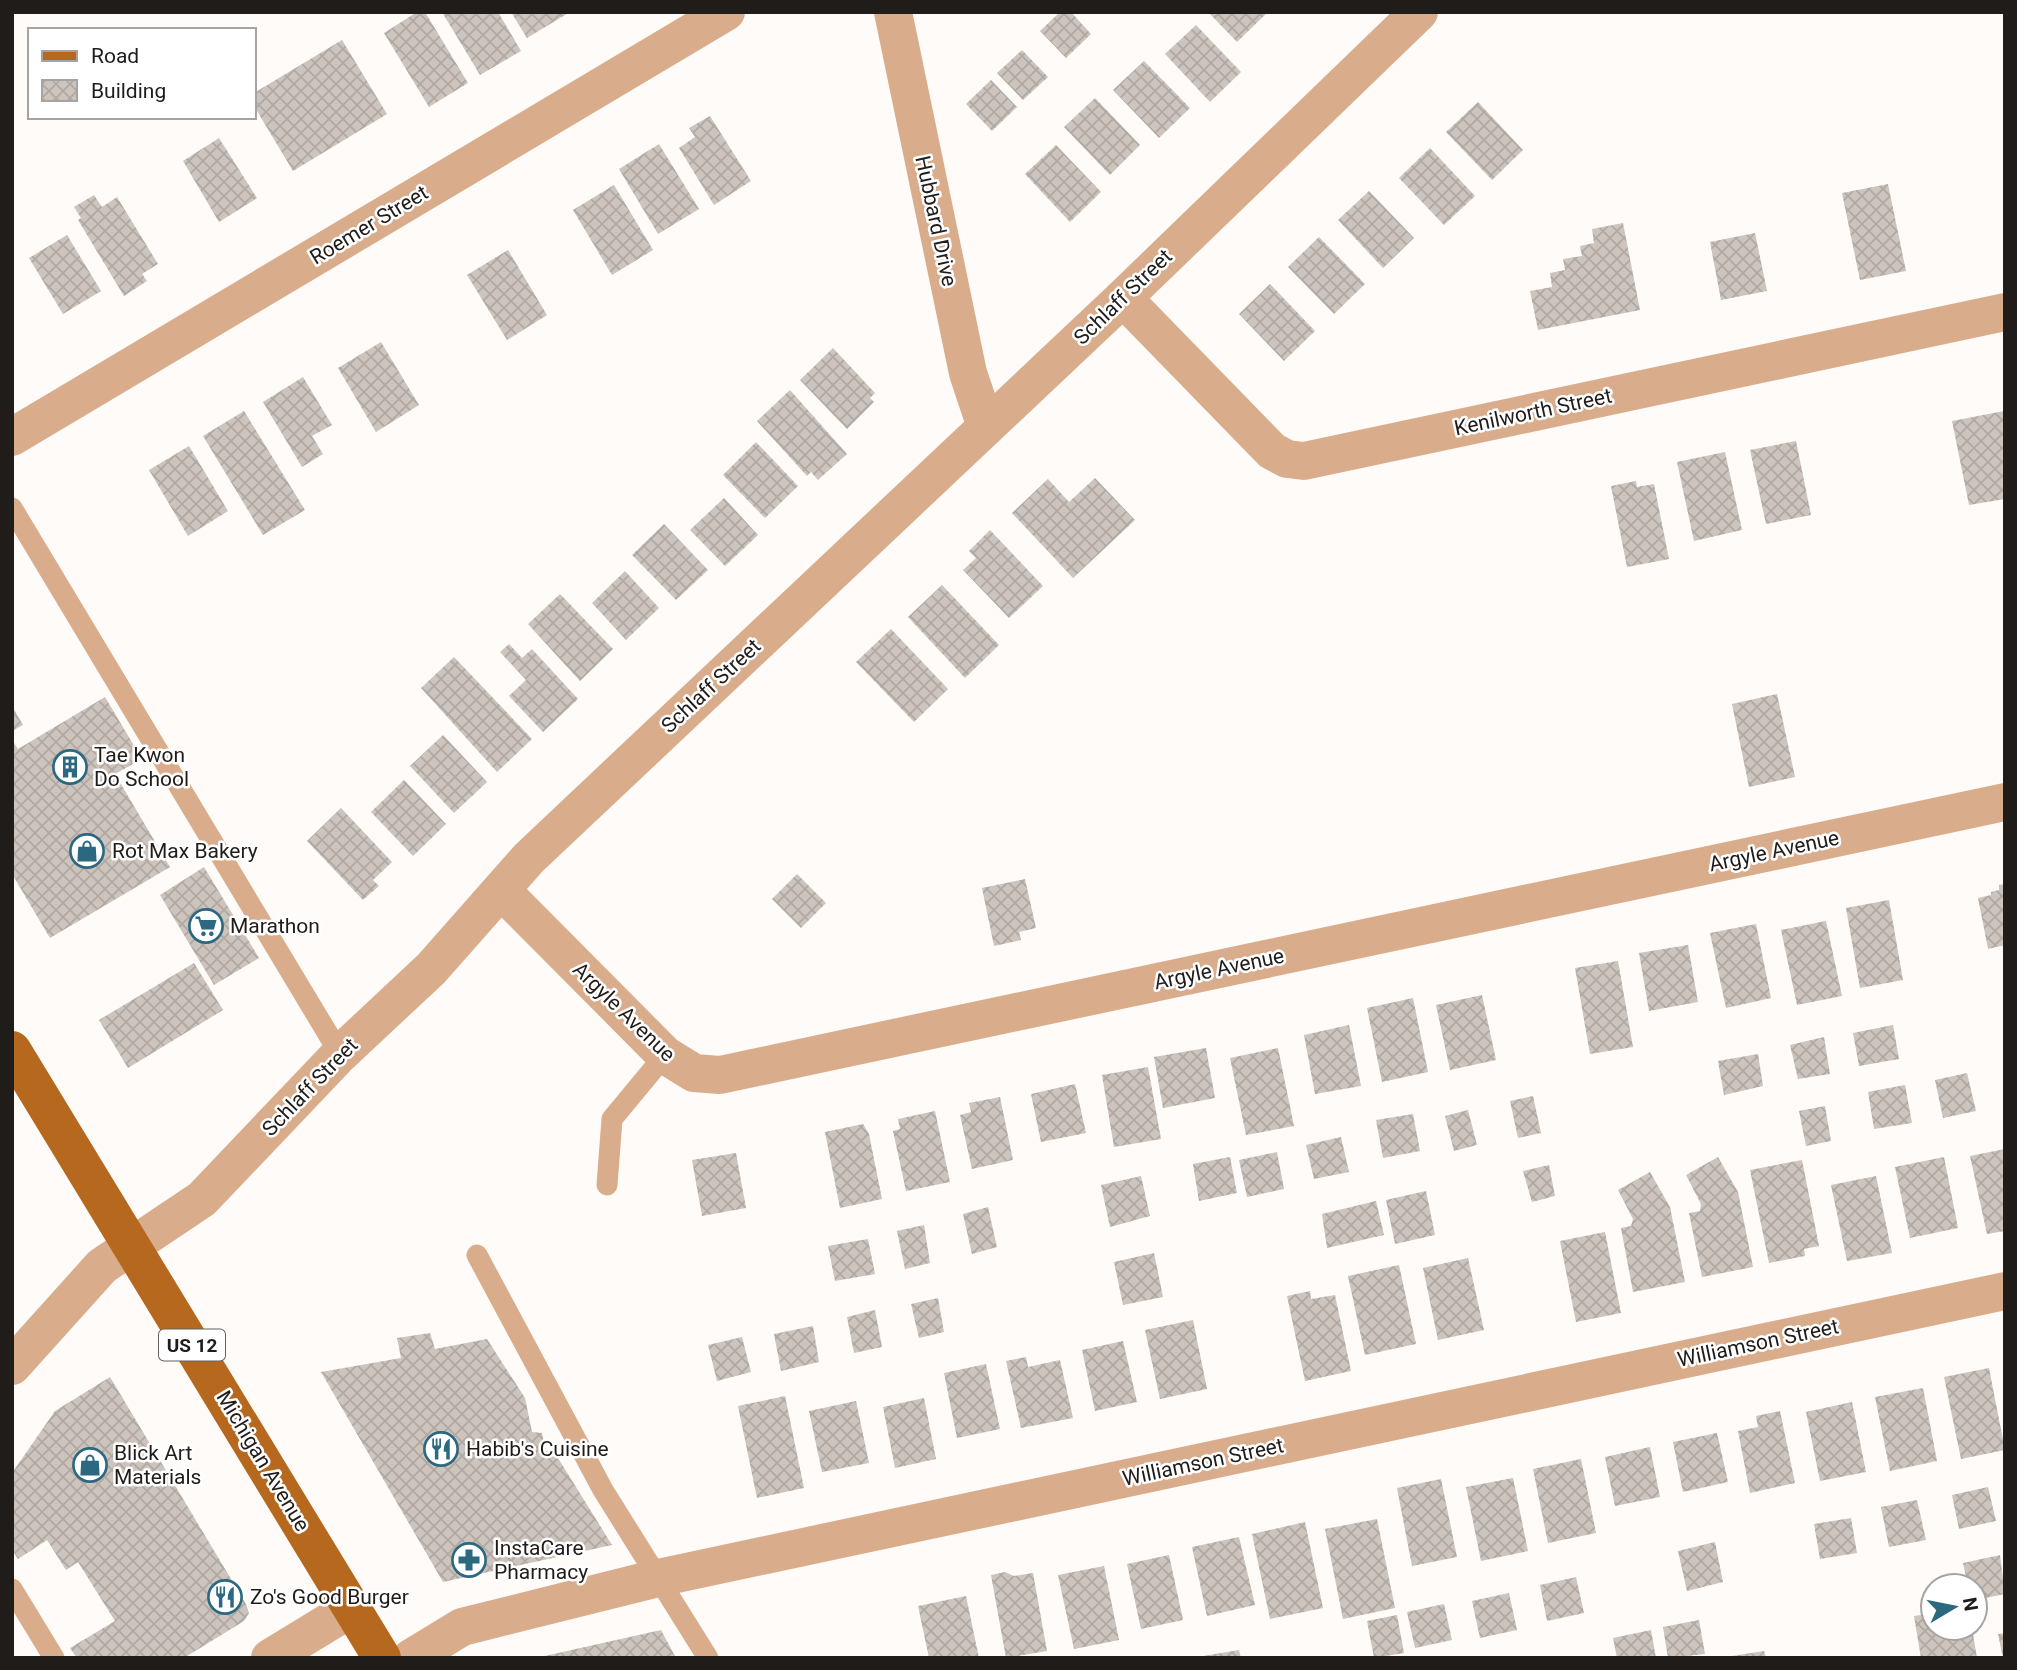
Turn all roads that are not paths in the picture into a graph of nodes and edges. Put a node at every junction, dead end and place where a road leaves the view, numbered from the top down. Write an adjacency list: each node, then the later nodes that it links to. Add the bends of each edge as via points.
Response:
1 (726, 12): 7 (street, Roemer Street)
2 (893, 12): 6 (street, Hubbard Drive, via 968,373)
3 (1419, 12): 4 (street, Schlaff Street)
4 (1123, 298): 5 (street, Kenilworth Street, via 1272,451 1287,460 1304,461); 6 (street, Schlaff Street)
5 (2005, 312)
6 (986, 427): 10 (street, Schlaff Street, via 529,858)
7 (12, 437)
8 (12, 508): 12 (lane)
9 (2005, 802): 13 (street, Argyle Avenue, via 720,1075 694,1073)
10 (502, 891): 12 (street, Schlaff Street, via 431,969); 13 (street, Argyle Avenue)
11 (12, 1050): 15 (main road, Michigan Avenue / US 12)
12 (340, 1054): 15 (street, Schlaff Street, via 202,1199)
13 (665, 1055): 14 (lane, via 612,1119)
14 (607, 1185)
15 (130, 1244): 18 (street, Schlaff Street, via 102,1266); 21 (main road, Michigan Avenue / US 12)
16 (477, 1255): 19 (lane, via 603,1490)
17 (2005, 1291): 19 (street, Williamson Street)
18 (12, 1366)
19 (658, 1578): 25 (street, Williamson Street, via 462,1626); 26 (lane)
20 (12, 1589): 22 (lane)
21 (352, 1608): 23 (street); 24 (main road, Michigan Avenue / US 12)
22 (54, 1658)
23 (270, 1658)
24 (382, 1658)
25 (411, 1658)
26 (708, 1658)

